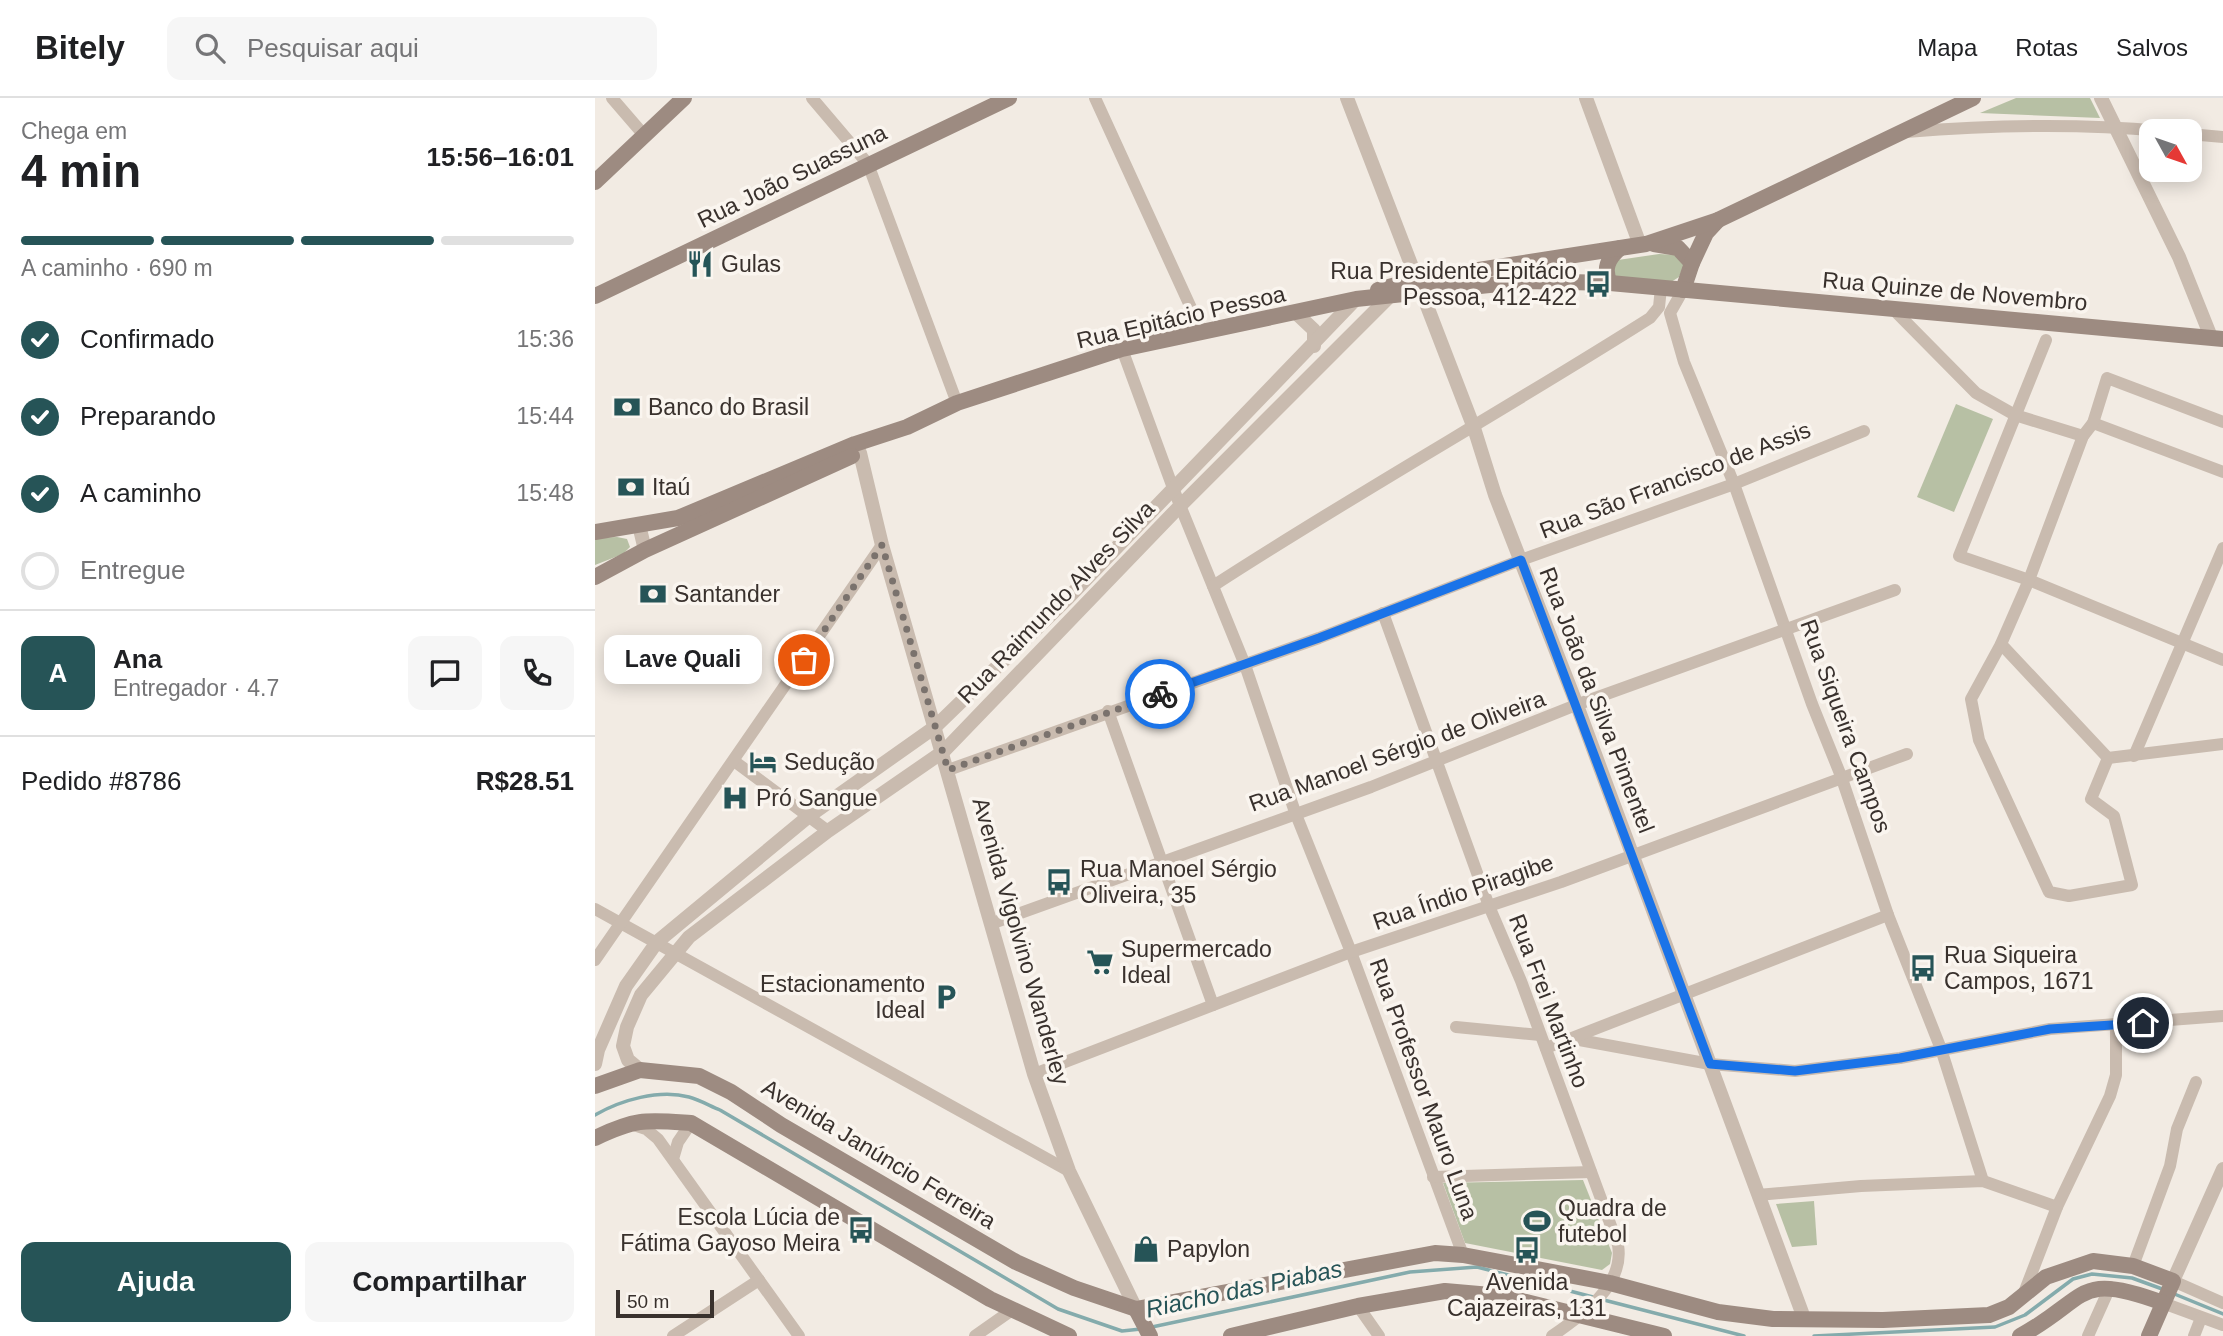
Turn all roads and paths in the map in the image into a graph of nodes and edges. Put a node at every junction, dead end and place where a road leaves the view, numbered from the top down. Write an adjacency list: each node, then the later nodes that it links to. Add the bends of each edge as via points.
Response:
1 (612, 98): 13 (street)
2 (684, 98): 13 (main road)
3 (812, 98): 16 (street)
4 (1009, 98): 16 (main road, Rua João Suassuna)
5 (1095, 98): 31 (street)
6 (1347, 98): 23 (street, Rua João da Silva Pimentel)
7 (1586, 98): 19 (street)
8 (1973, 98): 12 (main road)
9 (2101, 98): 10 (street)
10 (2116, 127): 11 (street); 12 (street, via 2005,124); 32 (street)
11 (2139, 129)
12 (1899, 132): 18 (main road)
13 (643, 134): 17 (main road)
14 (2202, 135): 15 (street)
15 (2223, 137)
16 (868, 164): 26 (main road, Rua João Suassuna); 36 (street)
17 (595, 181)
18 (1718, 220): 19 (main road); 21 (main road, via 1706,233)
19 (1643, 245): 20 (main road); 21 (main road, via 1678,248)
20 (1620, 248): 22 (main road, via 1608,262); 23 (main road)
21 (1692, 263): 25 (main road)
22 (1610, 283): 23 (main road, Rua Quinze de Novembro, via 1527,281); 24 (main road, Rua Quinze de Novembro)
23 (1417, 287): 27 (main road, Rua Epitácio Pessoa); 28 (main road); 40 (street, Rua João da Silva Pimentel)
24 (1661, 288): 25 (main road, Rua Quinze de Novembro); 40 (street, via 1659,307 1650,318)
25 (1682, 290): 29 (main road, Rua Quinze de Novembro); 45 (street, Rua Siqueira Campos, via 1670,313 1674,328)
26 (595, 296)
27 (1389, 297): 28 (main road, Rua Epitácio Pessoa); 47 (street, Rua Raimundo Alves Silva)
28 (1356, 299): 30 (main road, Rua Epitácio Pessoa); 34 (street, Rua Raimundo Alves Silva)
29 (1891, 307): 32 (main road, Rua Quinze de Novembro); 37 (street, via 1976,393)
30 (1297, 314): 31 (main road, Rua Epitácio Pessoa); 34 (street, via 1314,330)
31 (1202, 331): 35 (main road, Rua Epitácio Pessoa)
32 (2217, 338)
33 (2046, 340): 37 (street)
34 (1314, 346): 46 (street, Rua Raimundo Alves Silva)
35 (1122, 349): 36 (main road, Rua Epitácio Pessoa); 46 (street)
36 (957, 403): 43 (main road, Rua Epitácio Pessoa)
37 (2015, 415): 42 (street); 55 (street, via 1959,556)
38 (2223, 422): 39 (street, via 2107,379)
39 (2093, 423): 42 (street); 44 (street)
40 (1473, 428): 53 (street, Rua João da Silva Pimentel); 56 (street)
41 (1864, 431): 45 (street, Rua São Francisco de Assis)
42 (2083, 436): 55 (street)
43 (857, 448): 48 (main road, via 678,517); 50 (street, Avenida Vigolvino Wanderley); 52 (main road)
44 (2223, 472)
45 (1734, 484): 53 (street, Rua São Francisco de Assis); 61 (street, Rua Siqueira Campos)
46 (1173, 488): 47 (street, Rua Professor Mauro Luna); 58 (street, Rua Raimundo Alves Silva)
47 (1180, 506): 56 (street, Rua Professor Mauro Luna); 59 (street, Rua Raimundo Alves Silva)
48 (639, 525): 49 (main road); 52 (street)
49 (595, 532)
50 (882, 545): 70 (street, Avenida Vigolvino Wanderley); 77 (street)
51 (2223, 548): 63 (street)
52 (645, 550): 54 (main road)
53 (1521, 560): 60 (street, Rua São Francisco de Assis); 68 (street, Rua João da Silva Pimentel)
54 (595, 578)
55 (2029, 580): 62 (street); 63 (street)
56 (1213, 586): 66 (street, Rua Professor Mauro Luna)
57 (1895, 590): 61 (street, Rua Manoel Sérgio de Oliveira)
58 (1069, 597): 59 (street); 64 (street, Rua Raimundo Alves Silva)
59 (1082, 610): 67 (street, Rua Raimundo Alves Silva)
60 (1383, 613): 66 (street, Rua São Francisco de Assis); 76 (street, Rua Frei Martinho)
61 (1787, 629): 68 (street, Rua Manoel Sérgio de Oliveira); 79 (street, Rua Siqueira Campos)
62 (2001, 644): 75 (street); 75 (street, via 1972,699 1979,740 2049,892 2069,896 2132,885 2114,816 2091,799)
63 (2183, 645): 65 (street); 74 (street)
64 (1006, 659): 67 (street); 70 (street, Rua Raimundo Alves Silva)
65 (2223, 660)
66 (1245, 665): 69 (street, Rua São Francisco de Assis); 80 (street, Rua Professor Mauro Luna)
67 (1021, 673): 72 (street, Rua Raimundo Alves Silva)
68 (1576, 705): 76 (street, Rua Manoel Sérgio de Oliveira); 83 (street, Rua João da Silva Pimentel)
69 (1108, 711): 78 (street, Rua São Francisco de Assis); 84 (street)
70 (936, 727): 72 (street, Avenida Vigolvino Wanderley); 81 (street, Rua Raimundo Alves Silva)
71 (2223, 744): 74 (street)
72 (944, 751): 78 (street, Avenida Vigolvino Wanderley); 82 (street, Rua Raimundo Alves Silva)
73 (1907, 754): 79 (street, Rua Índio Piragibe)
74 (2134, 756): 75 (street)
75 (2108, 758)
76 (1438, 760): 80 (street, Rua Manoel Sérgio de Oliveira); 85 (street, Rua Frei Martinho)
77 (734, 761): 81 (street); 88 (street)
78 (948, 770): 89 (street, Avenida Vigolvino Wanderley)
79 (1841, 776): 83 (street, Rua Índio Piragibe); 87 (street, Rua Siqueira Campos)
80 (1295, 812): 84 (street, Rua Manoel Sérgio de Oliveira); 92 (street, Rua Professor Mauro Luna)
81 (809, 816): 82 (street); 90 (street, Rua Raimundo Alves Silva)
82 (828, 831): 91 (street, Rua Raimundo Alves Silva, via 719,912)
83 (1632, 856): 85 (street, Rua Índio Piragibe); 94 (street, Rua João da Silva Pimentel)
84 (1159, 861): 89 (street, Rua Manoel Sérgio de Oliveira); 95 (street)
85 (1489, 906): 92 (street, Rua Índio Piragibe); 99 (street, Rua Frei Martinho)
86 (595, 909): 88 (street)
87 (1888, 915): 94 (street); 102 (street, Rua Siqueira Campos)
88 (621, 922): 90 (street); 93 (street)
89 (993, 923): 106 (street, Avenida Vigolvino Wanderley)
90 (657, 942): 91 (street); 104 (street, Rua Raimundo Alves Silva, via 626,986)
91 (674, 952): 105 (street, Rua Raimundo Alves Silva, via 641,995 627,1027 623,1046 628,1060); 114 (street)
92 (1351, 952): 95 (street, Rua Índio Piragibe); 116 (street, Rua Professor Mauro Luna)
93 (595, 960)
94 (1684, 995): 100 (street); 103 (street, Rua João da Silva Pimentel)
95 (1213, 1006): 106 (street, Rua Índio Piragibe)
96 (2223, 1016): 97 (street)
97 (2116, 1026): 102 (street, via 2050,1029); 119 (street, via 2111,1096)
98 (1456, 1027): 99 (street)
99 (1540, 1035): 101 (street, Rua Frei Martinho)
100 (1574, 1039): 101 (street); 103 (street)
101 (1546, 1048): 115 (street, Rua Frei Martinho)
102 (1941, 1049): 103 (street, via 1795,1071); 117 (street, Rua Siqueira Campos)
103 (1710, 1064): 118 (street, Rua João da Silva Pimentel)
104 (595, 1065)
105 (640, 1070): 108 (main road, Avenida Janúncio Ferreira); 131 (main road, Avenida Janúncio Ferreira, via 699,1076 1016,1262)
106 (1034, 1074): 114 (street, Avenida Vigolvino Wanderley)
107 (2196, 1082): 121 (street)
108 (595, 1086)
109 (691, 1123): 110 (main road, via 650,1119); 112 (street); 130 (main road)
110 (630, 1124): 111 (main road); 112 (street, via 646,1129)
111 (595, 1138)
112 (673, 1159): 122 (street)
113 (2223, 1169): 123 (street)
114 (1069, 1171): 131 (street, Avenida Vigolvino Wanderley)
115 (1591, 1172): 116 (street); 124 (street, Rua Frei Martinho, via 1618,1245 1619,1266)
116 (1433, 1177): 120 (street, Rua Professor Mauro Luna)
117 (1983, 1181): 118 (street); 119 (street)
118 (1758, 1195): 133 (street, Rua João da Silva Pimentel)
119 (2057, 1207): 126 (street)
120 (1463, 1255): 124 (main road); 131 (main road, via 1404,1257)
121 (2133, 1266): 123 (main road); 126 (main road, via 2093,1261 2073,1266 2046,1277)
122 (759, 1280): 136 (street); 137 (street)
123 (2173, 1282): 127 (street); 128 (main road)
124 (1610, 1283): 132 (street); 133 (main road, via 1744,1317)
125 (2110, 1287): 128 (main road); 145 (main road, via 2085,1291); 146 (street)
126 (2023, 1297): 133 (main road, via 1989,1315 1897,1320)
127 (2223, 1302)
128 (2163, 1303): 134 (street); 147 (main road)
129 (1358, 1306): 132 (main road, via 1445,1291 1476,1292); 141 (main road); 142 (street)
130 (1012, 1310): 138 (street); 139 (main road)
131 (1138, 1312): 140 (main road)
132 (1583, 1314): 143 (street); 144 (main road)
133 (1804, 1318)
134 (2201, 1318): 135 (street); 148 (street)
135 (2223, 1325)
136 (673, 1336)
137 (799, 1336)
138 (975, 1336)
139 (1069, 1336)
140 (1150, 1336)
141 (1231, 1336)
142 (1379, 1336)
143 (1552, 1336)
144 (1664, 1336)
145 (2020, 1336)
146 (2088, 1336)
147 (2149, 1336)
148 (2194, 1336)

